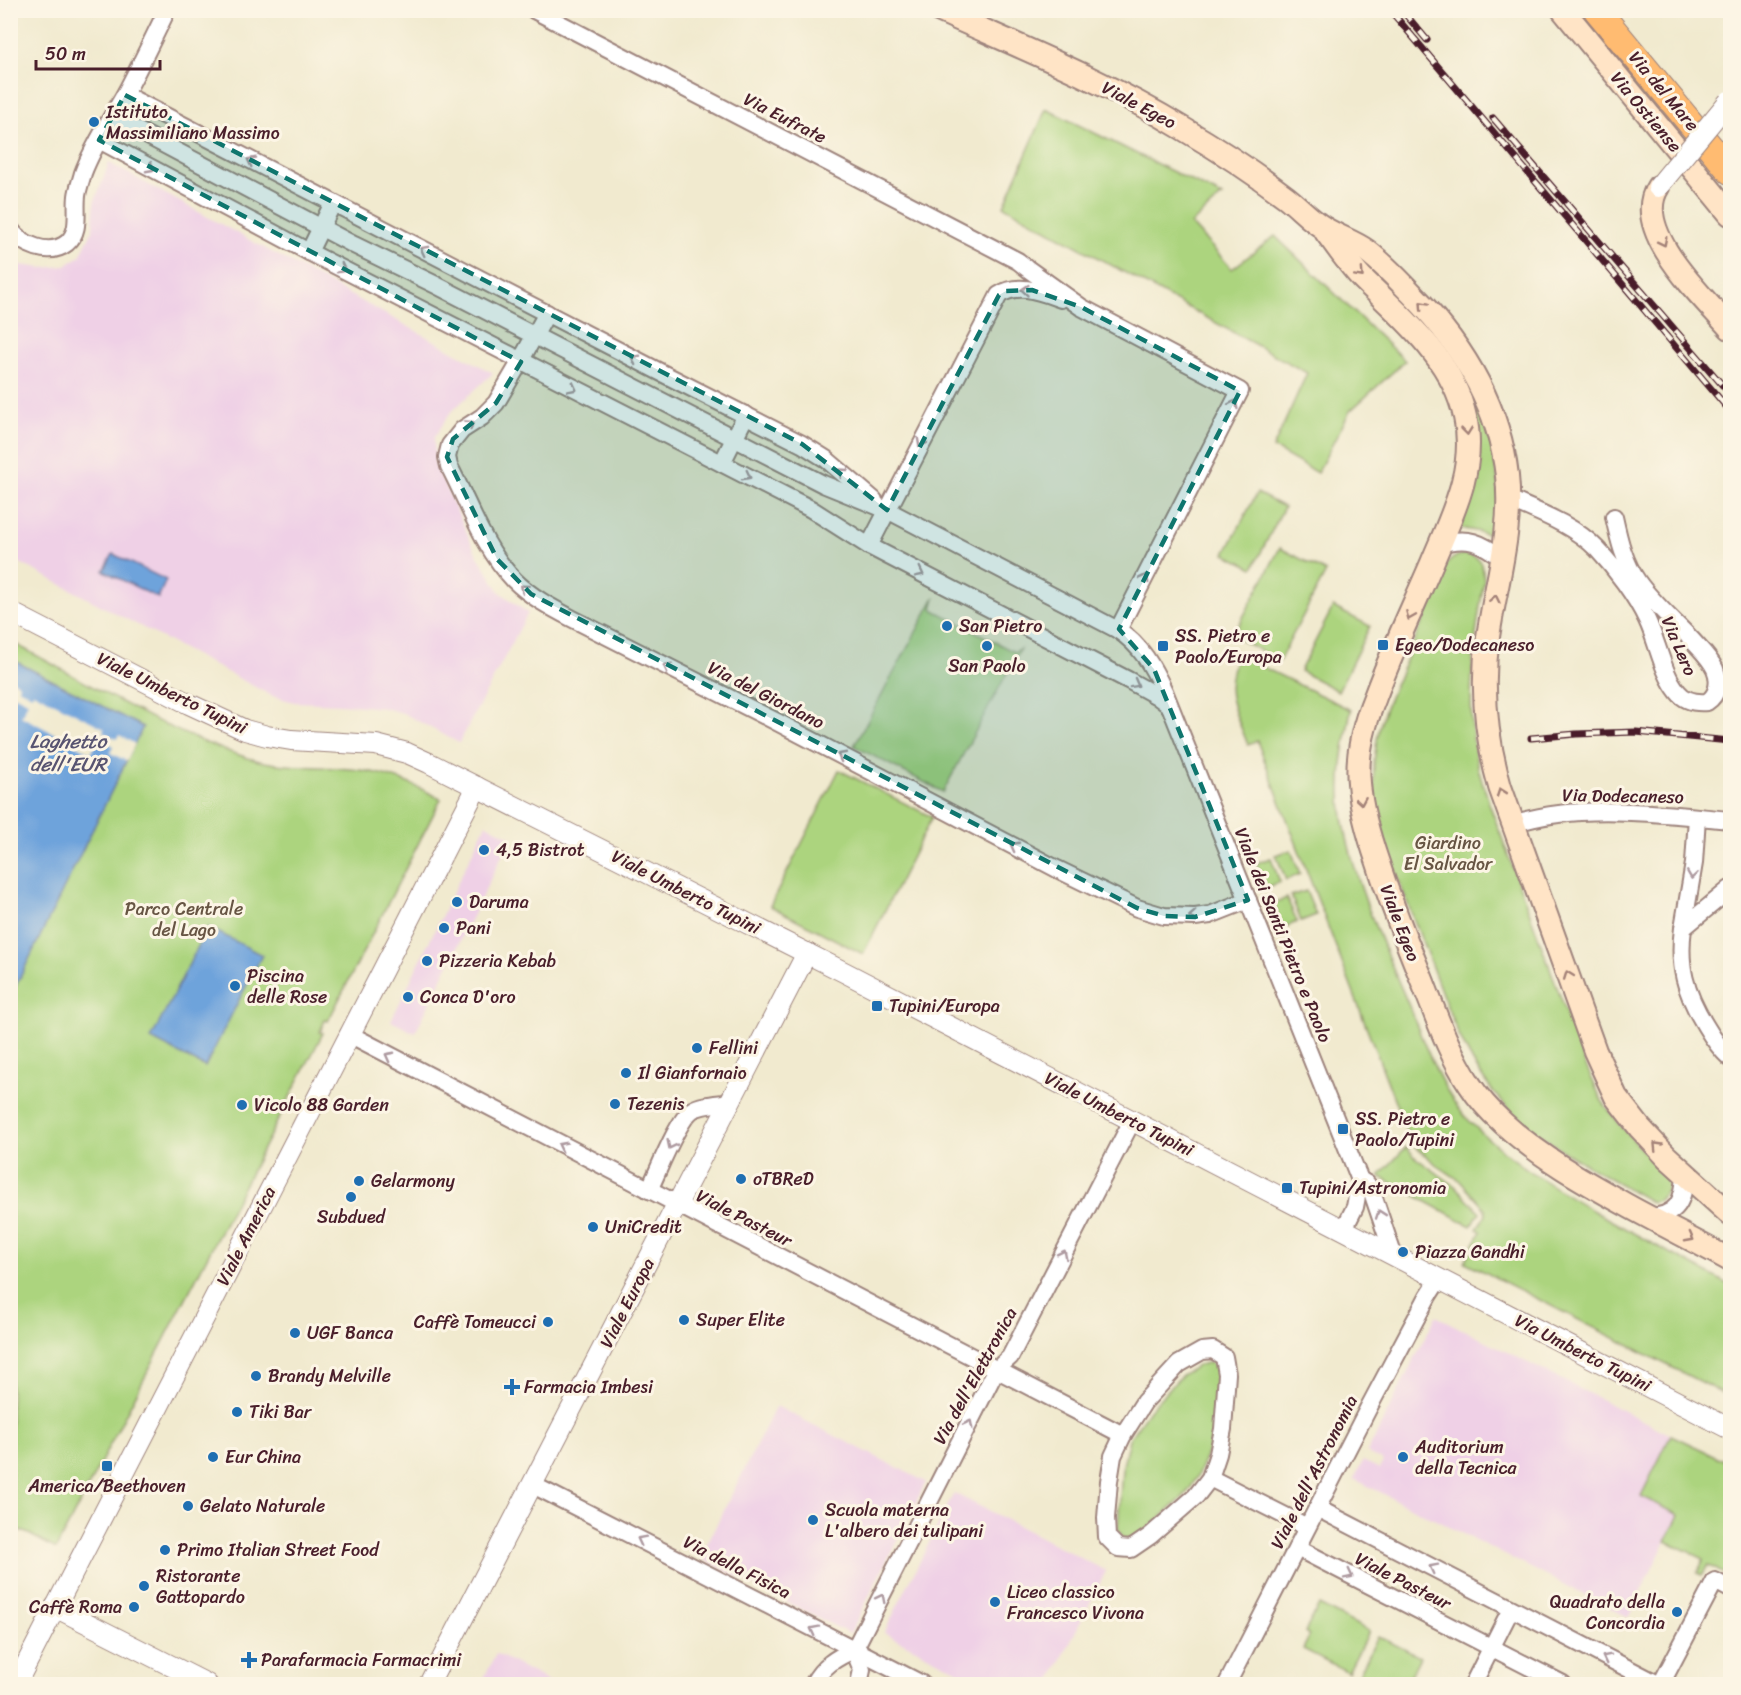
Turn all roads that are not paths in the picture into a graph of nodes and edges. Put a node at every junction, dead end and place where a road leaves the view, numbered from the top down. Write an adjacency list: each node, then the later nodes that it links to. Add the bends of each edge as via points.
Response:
1 (167, 10): 6 (street)
2 (534, 10): 23 (street, Via Eufrate, via 1018,261)
3 (938, 10): 18 (main road, Viale Egeo, via 1161,115 1244,167)
4 (1563, 10): 16 (main road, Via Ostiense)
5 (1597, 10): 12 (main road, Via del Mare)
6 (125, 95): 8 (street); 10 (street)
7 (1730, 100): 13 (street, bridge)
8 (112, 117): 9 (street); 11 (street)
9 (99, 140): 14 (street, one-way to 14); 19 (street, via 81,180 75,231 68,242 40,248 21,240)
10 (218, 145): 11 (street); 15 (street, one-way to 10)
11 (206, 168): 14 (street); 17 (street)
12 (1731, 171)
13 (1658, 187): 26 (main road, one-way to 26, via 1652,207 1661,240 1682,273)
14 (194, 191): 20 (street)
15 (333, 203): 17 (street); 21 (street, one-way to 15)
16 (1731, 214)
17 (320, 228): 20 (street); 22 (street)
18 (1324, 228): 35 (main road, Viale Egeo, one-way to 18, via 1506,462 1492,414 1473,370 1455,343 1423,304 1374,256); 38 (main road, Viale Egeo, one-way to 38, via 1355,270 1428,345 1458,395 1467,427 1468,460)
19 (10, 229)
20 (309, 252): 24 (street, one-way to 24)
21 (448, 262): 22 (street); 25 (street)
22 (436, 285): 24 (street); 27 (street)
23 (1081, 307): 36 (street, one-way to 36, via 1025,289 999,295); 42 (street, one-way to 23, via 1240,390)
24 (424, 310): 28 (street)
25 (547, 313): 27 (street); 29 (street, one-way to 25)
26 (1731, 328)
27 (534, 336): 28 (street); 30 (street)
28 (521, 362): 32 (street, one-way to 32); 49 (street, Via del Giordano, one-way to 28, via 1195,917 1164,916 1137,908 531,594 494,554 447,457 453,439 496,403)
29 (658, 371): 30 (street); 31 (street)
30 (646, 394): 32 (street); 33 (street)
31 (746, 415): 33 (street); 36 (street, one-way to 31, via 820,455)
32 (633, 418): 34 (street)
33 (734, 440): 34 (street); 36 (street)
34 (722, 463): 39 (street, one-way to 39, via 811,509)
35 (1509, 499): 37 (street, Via Lero, via 1592,544 1639,604 1679,694 1701,703 1710,700 1718,682 1712,664 1638,582 1622,552); 40 (main road, Viale Egeo)
36 (887, 510): 39 (street); 42 (street, Viale dei Santi Pietro e Paolo)
37 (1614, 517)
38 (1440, 544): 40 (street, via 1472,541); 61 (main road, Viale Egeo, one-way to 61, via 1376,693 1363,733 1359,786 1370,839 1428,996 1455,1059 1474,1090 1506,1125 1547,1159)
39 (868, 546): 43 (street, one-way to 43)
40 (1503, 559): 47 (main road, Viale Egeo, one-way to 40, via 1492,756 1485,685 1488,639)
41 (10, 612): 44 (street, Viale Umberto Tupini, via 244,730 280,738 391,748)
42 (1118, 630): 43 (street, Viale dei Santi Pietro e Paolo, via 1148,659)
43 (1169, 705): 49 (street, Viale dei Santi Pietro e Paolo)
44 (477, 786): 51 (street, Viale Umberto Tupini); 52 (street, Viale America)
45 (1697, 817): 46 (street, Via Dodecaneso); 47 (street, Via Dodecaneso, via 1576,812); 50 (street, Via Dodecaneso, one-way to 50)
46 (1731, 820)
47 (1513, 824): 56 (main road, Viale Egeo, one-way to 47, via 1640,1128 1609,1083)
48 (1731, 890): 50 (street)
49 (1248, 900): 57 (street, Viale dei Santi Pietro e Paolo)
50 (1683, 928): 53 (street, Via Dodecaneso, via 1681,960 1689,995 1711,1036)
51 (807, 953): 54 (street, Viale Europa); 55 (street, Viale Umberto Tupini)
52 (349, 1034): 58 (street, Viale Pasteur, one-way to 52); 75 (street, Viale America)
53 (1731, 1058)
54 (730, 1102): 58 (street, one-way to 58, via 689,1113); 59 (street, Viale Europa)
55 (1132, 1121): 62 (street, Viale Umberto Tupini); 66 (street, Via dell'Elettronica, one-way to 55, via 1010,1357)
56 (1685, 1174): 60 (main road, Viale Egeo); 61 (street, via 1678,1206 1667,1214)
57 (1360, 1180): 62 (street, via 1355,1207); 63 (street, one-way to 57, via 1372,1192)
58 (649, 1190): 59 (street, Viale Pasteur)
59 (678, 1206): 66 (street, Viale Pasteur); 70 (street, Viale Europa)
60 (1731, 1214)
61 (1649, 1217): 64 (main road, Viale Egeo, one-way to 64)
62 (1344, 1229): 63 (street)
63 (1393, 1254): 65 (street)
64 (1731, 1260)
65 (1446, 1283): 67 (street, Via Umberto Tupini); 71 (street, Viale dell'Astronomia, via 1428,1296)
66 (996, 1370): 68 (street, Viale Pasteur); 78 (street, Via dell'Elettronica, one-way to 66)
67 (1722, 1424)
68 (1123, 1435): 69 (street, via 1113,1455 1106,1518 1107,1537 1119,1548 1131,1549 1150,1536 1196,1496); 69 (street, via 1144,1402 1179,1364 1202,1351 1214,1350 1224,1356 1227,1374 1223,1429)
69 (1210, 1478): 72 (street)
70 (533, 1485): 78 (street, Via della Fisica, one-way to 70); 81 (street, Viale Europa)
71 (1317, 1508): 72 (street, Viale dell'Astronomia); 76 (street, Viale Pasteur, one-way to 71)
72 (1307, 1527): 73 (street, Viale dell'Astronomia)
73 (1297, 1548): 77 (street, Viale Pasteur, one-way to 77); 85 (street, Viale dell'Astronomia)
74 (1731, 1589): 88 (street, via 1715,1581)
75 (56, 1607): 79 (street, Viale America); 80 (street)
76 (1511, 1609): 77 (street); 88 (street, Viale Pasteur, one-way to 76)
77 (1492, 1648): 86 (street); 87 (street, Viale Pasteur)
78 (854, 1650): 82 (street, via 829,1662); 83 (street, via 862,1670); 84 (street, Via della Fisica)
79 (15, 1684)
80 (207, 1684)
81 (429, 1684)
82 (813, 1684)
83 (859, 1684)
84 (922, 1684)
85 (1227, 1684)
86 (1473, 1684)
87 (1563, 1684)
88 (1659, 1684)

